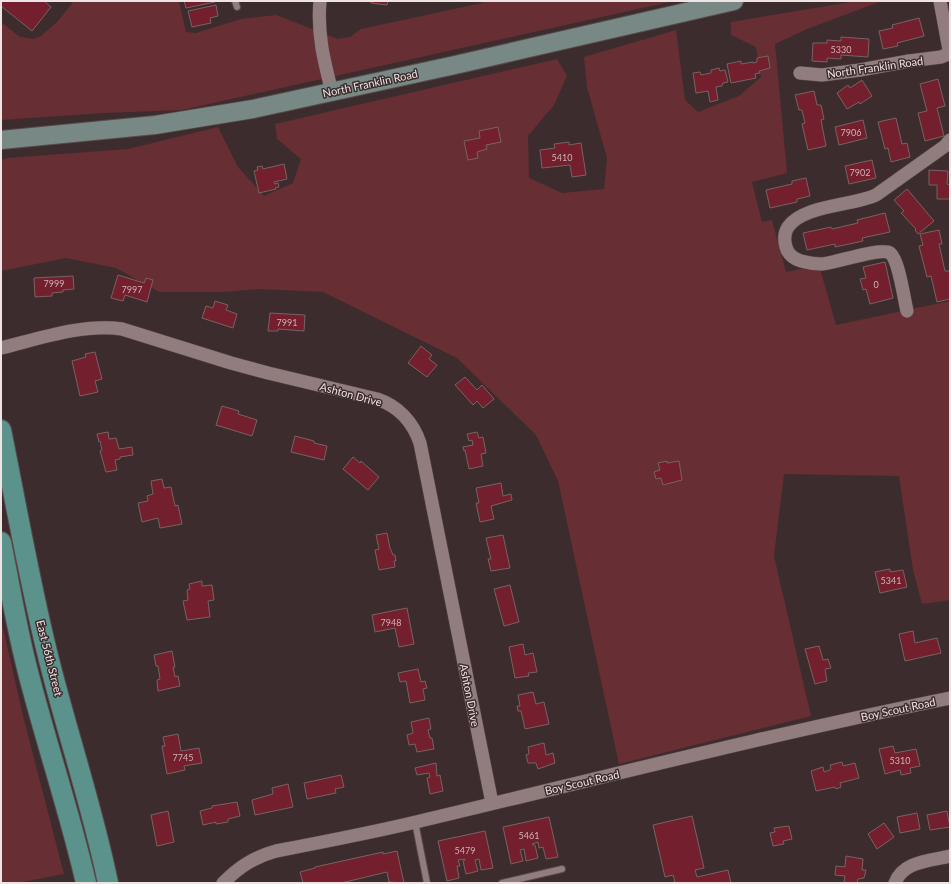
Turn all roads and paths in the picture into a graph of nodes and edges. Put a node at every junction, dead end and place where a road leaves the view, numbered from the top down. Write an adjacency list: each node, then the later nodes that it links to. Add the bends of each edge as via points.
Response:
1 (320, 1): 6 (street, via 322,57)
2 (734, 1): 6 (main road, North Franklin Road)
3 (940, 1): 4 (street)
4 (950, 54): 5 (street, North Franklin Road, via 822,75)
5 (800, 73)
6 (332, 92): 7 (main road, North Franklin Road, via 253,109 155,125)
7 (1, 140)
8 (948, 146): 9 (street, via 876,195 806,214 789,225 785,235 786,248 790,255 796,260 808,263 830,262 881,251 890,253 896,261)
9 (907, 311)
10 (1, 348): 14 (street, Ashton Drive, via 90,328 122,329 231,363 377,399 393,406 406,418 420,443)
11 (1, 430): 20 (main road, East 56th Street, via 47,651 95,825)
12 (1, 542): 19 (main road, via 26,663)
13 (950, 698): 14 (street, Boy Scout Road)
14 (492, 803): 15 (street, Boy Scout Road)
15 (414, 822): 21 (street, Boy Scout Road, via 266,854 246,863); 22 (lane)
16 (950, 856): 18 (street, via 912,865 902,870)
17 (562, 869): 23 (lane)
18 (897, 879)
19 (86, 883)
20 (108, 883)
21 (223, 883)
22 (427, 883)
23 (502, 883)

